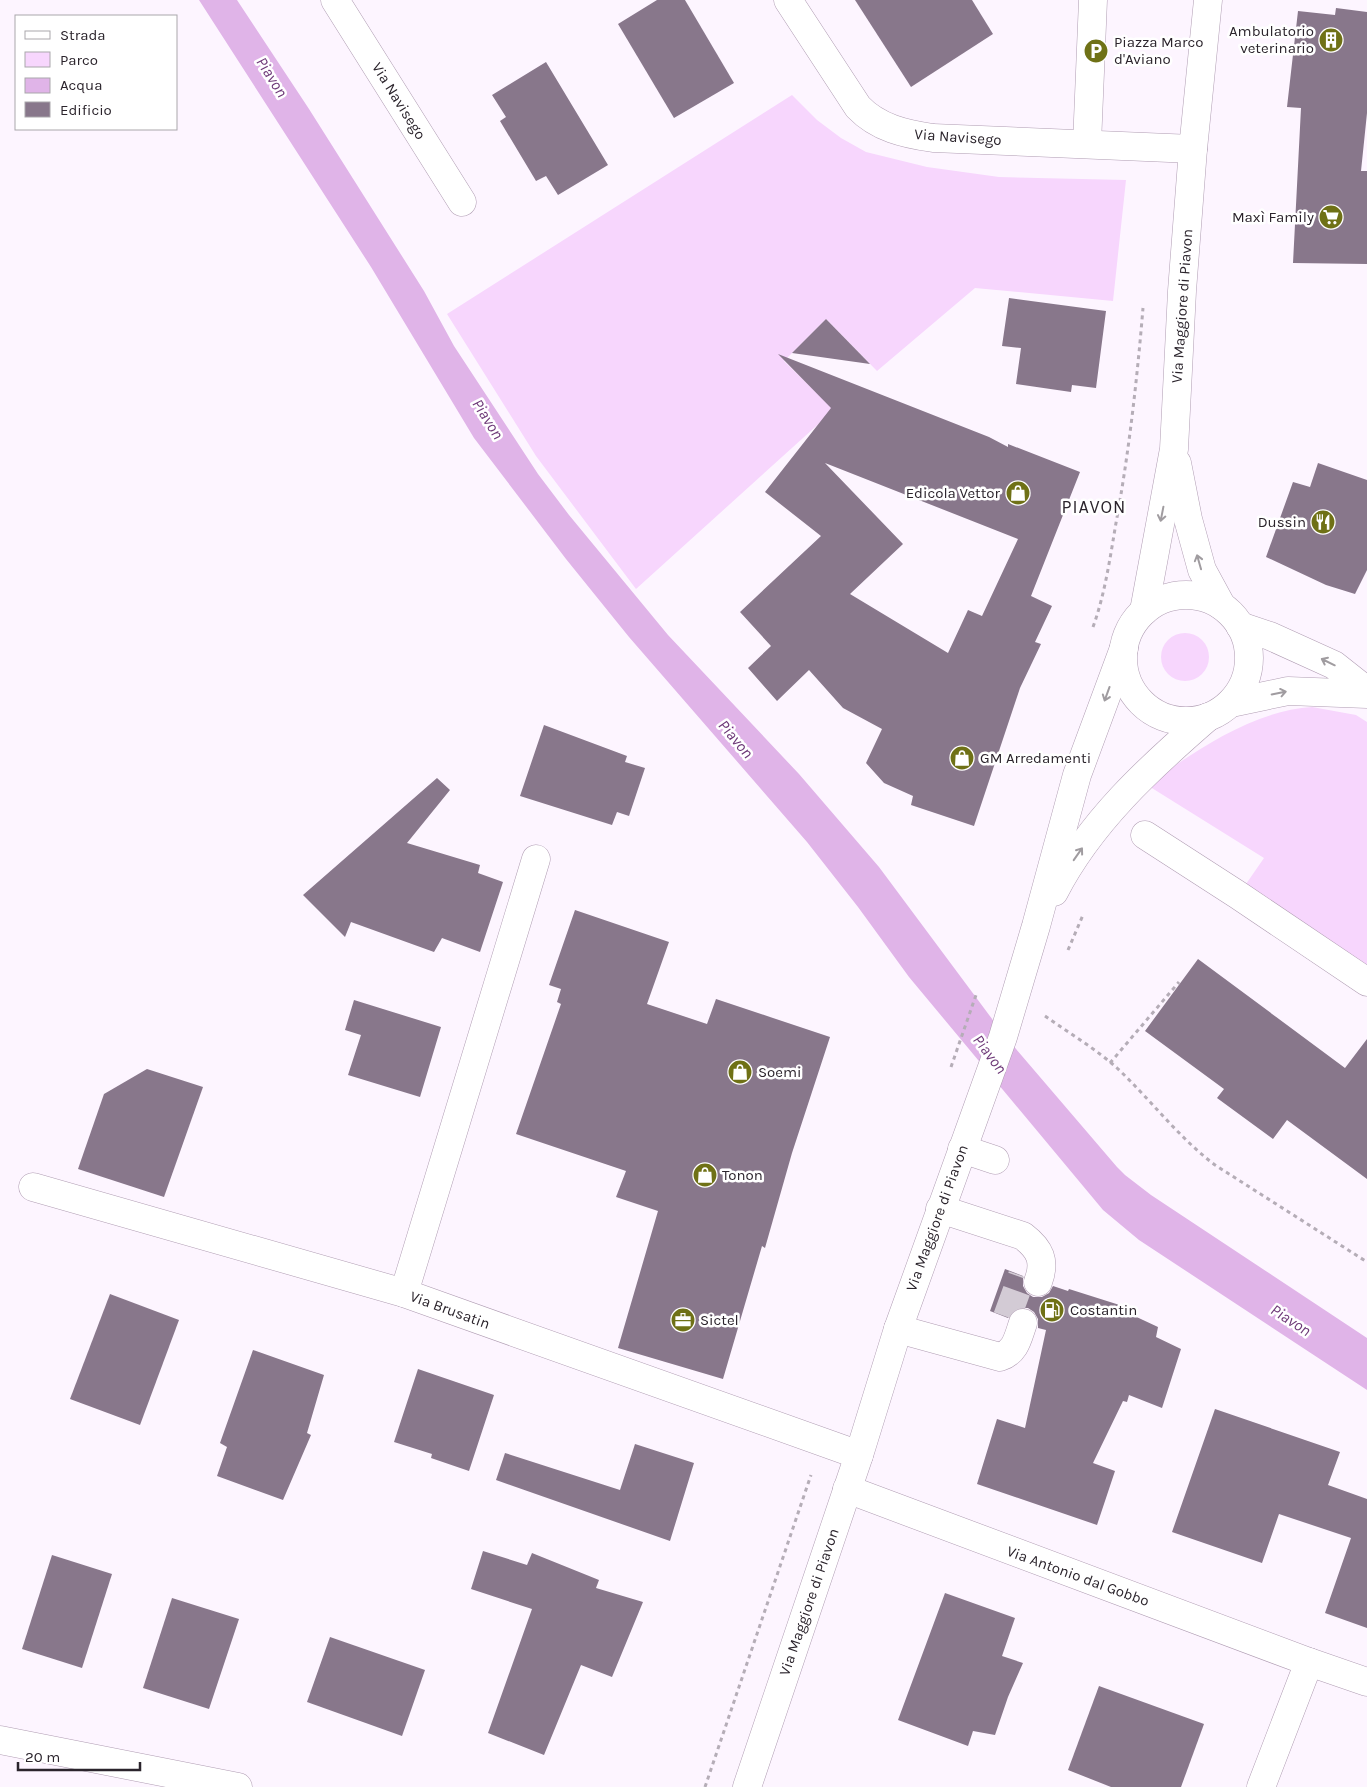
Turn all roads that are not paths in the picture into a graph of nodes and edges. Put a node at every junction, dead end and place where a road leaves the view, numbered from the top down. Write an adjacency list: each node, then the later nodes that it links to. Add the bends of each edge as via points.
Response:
1 (335, 0): 7 (street, Via Navisego)
2 (788, 0): 5 (street, Via Navisego, via 858,107 866,116 886,127 933,138)
3 (1093, 0): 5 (street)
4 (1208, 0): 6 (street, Via Maggiore di Piavon)
5 (1087, 144): 6 (street, Via Navisego)
6 (1193, 148): 8 (street, Via Maggiore di Piavon)
7 (462, 202)
8 (1174, 449): 9 (street, one-way to 8, via 1202,570); 10 (street, Via Maggiore di Piavon, one-way to 10)
9 (1221, 606): 10 (street, Via Maggiore di Piavon, via 1202,597 1182,595 1161,600); 11 (street, Via Maggiore di Piavon)
10 (1144, 610): 12 (street, Via Maggiore di Piavon, via 1130,628)
11 (1240, 626): 13 (street, one-way to 11, via 1334,665); 14 (street, Via Maggiore di Piavon, via 1248,645 1249,666 1244,686)
12 (1124, 648): 15 (street, Via Maggiore di Piavon, via 1124,670 1132,691 1147,707 1166,718 1187,721); 18 (street, Via Maggiore di Piavon, one-way to 18, via 1077,774)
13 (1367, 692): 14 (street, one-way to 13, via 1288,691)
14 (1231, 703): 15 (street, Via Maggiore di Piavon)
15 (1208, 717): 18 (street, one-way to 15, via 1061,878 1118,801)
16 (1145, 834): 19 (street)
17 (536, 859): 25 (street)
18 (1036, 926): 20 (street, Via Maggiore di Piavon, via 985,1089)
19 (1367, 982)
20 (962, 1149): 21 (street); 23 (street, Via Maggiore di Piavon)
21 (995, 1160)
22 (33, 1188): 25 (street, Via Brusatin)
23 (940, 1209): 24 (street, via 1014,1232 1022,1243); 27 (street, Via Maggiore di Piavon)
24 (1030, 1279)
25 (404, 1293): 28 (street, Via Brusatin)
26 (1015, 1320): 27 (street, via 1013,1350 1000,1357)
27 (898, 1329): 28 (street, Via Maggiore di Piavon)
28 (859, 1455): 29 (street, Via Maggiore di Piavon)
29 (847, 1489): 30 (street, Via Antonio dal Gobbo); 34 (street, Via Maggiore di Piavon)
30 (1309, 1662): 31 (street, Via Antonio dal Gobbo); 35 (street)
31 (1367, 1682)
32 (0, 1740): 33 (street)
33 (238, 1787)
34 (747, 1787)
35 (1261, 1787)

